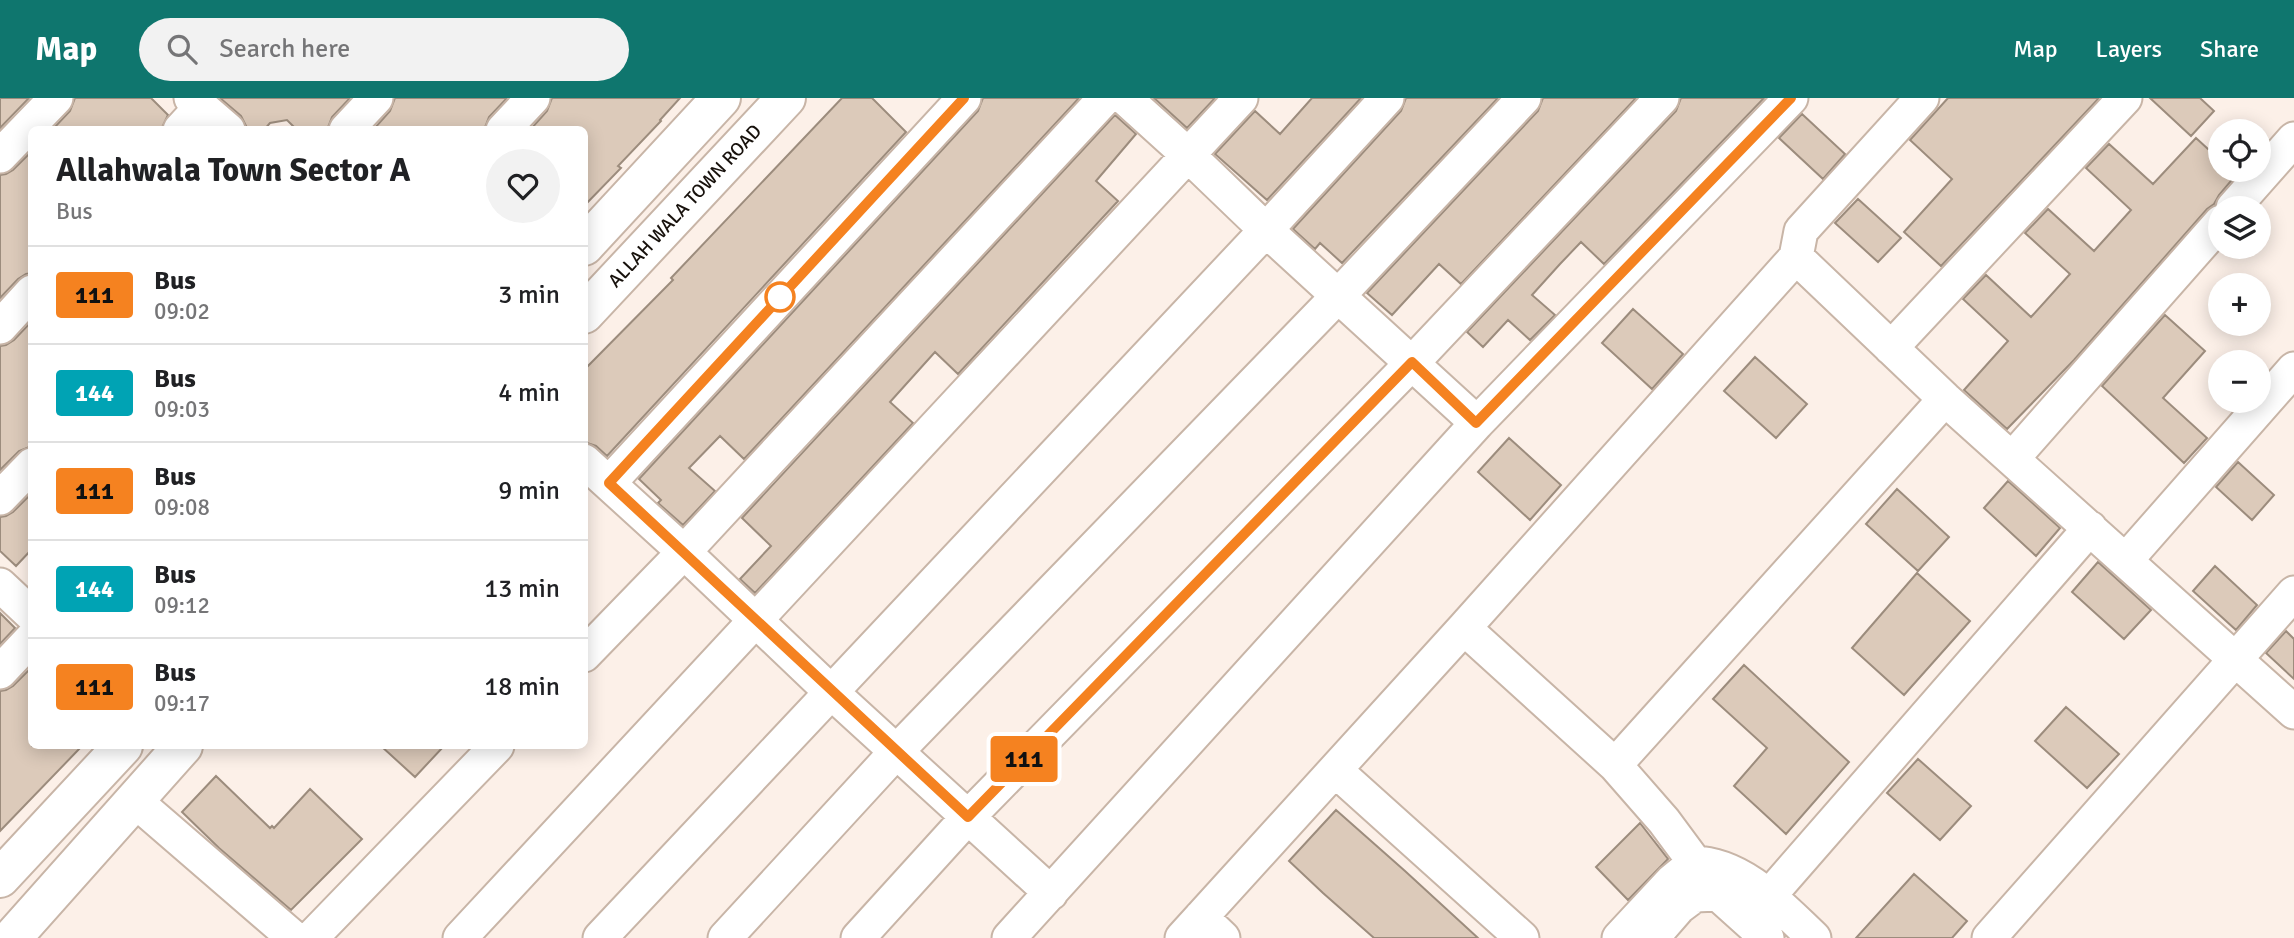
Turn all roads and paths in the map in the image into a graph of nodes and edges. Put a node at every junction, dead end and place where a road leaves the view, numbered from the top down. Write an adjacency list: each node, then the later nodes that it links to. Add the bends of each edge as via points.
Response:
1 (55, 98): 17 (street)
2 (376, 98): 18 (street)
3 (533, 98): 19 (street)
4 (721, 98): 26 (main road)
5 (786, 98): 30 (main road, ALLAH WALA TOWN ROAD)
6 (964, 98): 40 (street)
7 (1105, 98): 43 (street)
8 (1125, 98): 21 (street)
9 (1241, 98): 21 (street)
10 (1387, 98): 24 (street)
11 (1524, 98): 29 (street)
12 (1662, 98): 33 (street)
13 (1791, 98): 36 (street)
14 (1922, 98): 27 (street, via 1801,231)
15 (2125, 98): 32 (street)
16 (28, 126): 22 (street)
17 (28, 126)
18 (350, 126)
19 (507, 126)
20 (2294, 139): 23 (street)
21 (1188, 155): 24 (street); 48 (street)
22 (0, 156)
23 (2244, 196)
24 (1266, 230): 29 (street); 54 (street)
25 (2208, 237): 37 (street)
26 (588, 242)
27 (1796, 257): 32 (street); 49 (street)
28 (28, 296): 31 (street)
29 (1338, 296): 33 (street); 59 (street)
30 (588, 310)
31 (0, 327)
32 (1891, 348): 35 (street)
33 (1412, 362): 36 (street); 63 (street)
34 (2294, 369): 44 (street)
35 (1945, 399): 37 (street); 60 (street)
36 (1476, 423): 66 (street)
37 (2012, 459): 42 (street)
38 (588, 465): 40 (street)
39 (28, 469): 41 (street)
40 (609, 483): 43 (street)
41 (0, 498)
42 (2090, 528): 44 (street); 68 (street)
43 (684, 552): 48 (street); 51 (street)
44 (2126, 561): 52 (street)
45 (0, 585): 47 (street)
46 (2294, 593): 52 (street)
47 (28, 611)
48 (755, 621): 54 (street); 73 (street)
49 (1464, 628): 60 (street); 61 (street)
50 (28, 642): 53 (street)
51 (588, 651)
52 (2235, 659): 55 (street); 83 (street)
53 (0, 672)
54 (830, 691): 59 (street); 74 (street)
55 (2294, 712)
56 (120, 749): 65 (main road)
57 (178, 749): 62 (main road)
58 (494, 749): 72 (street)
59 (896, 752): 63 (street); 75 (street)
60 (1615, 765): 64 (street)
61 (1335, 770): 69 (street); 78 (street)
62 (133, 799): 70 (main road); 71 (street)
63 (968, 817): 66 (street); 76 (street)
64 (1694, 863): 67 (street); 68 (street, via 1727,869); 79 (street)
65 (0, 878)
66 (1051, 893): 77 (street)
67 (1718, 894): 80 (street, via 1695,895); 81 (street)
68 (1769, 896): 82 (street)
69 (1202, 931)
70 (12, 938)
71 (294, 938)
72 (311, 938)
73 (460, 938)
74 (600, 938)
75 (725, 938)
76 (858, 938)
77 (1009, 938)
78 (1522, 938)
79 (1619, 938)
80 (1652, 938)
81 (1767, 938)
82 (1814, 938)
83 (1989, 938)

